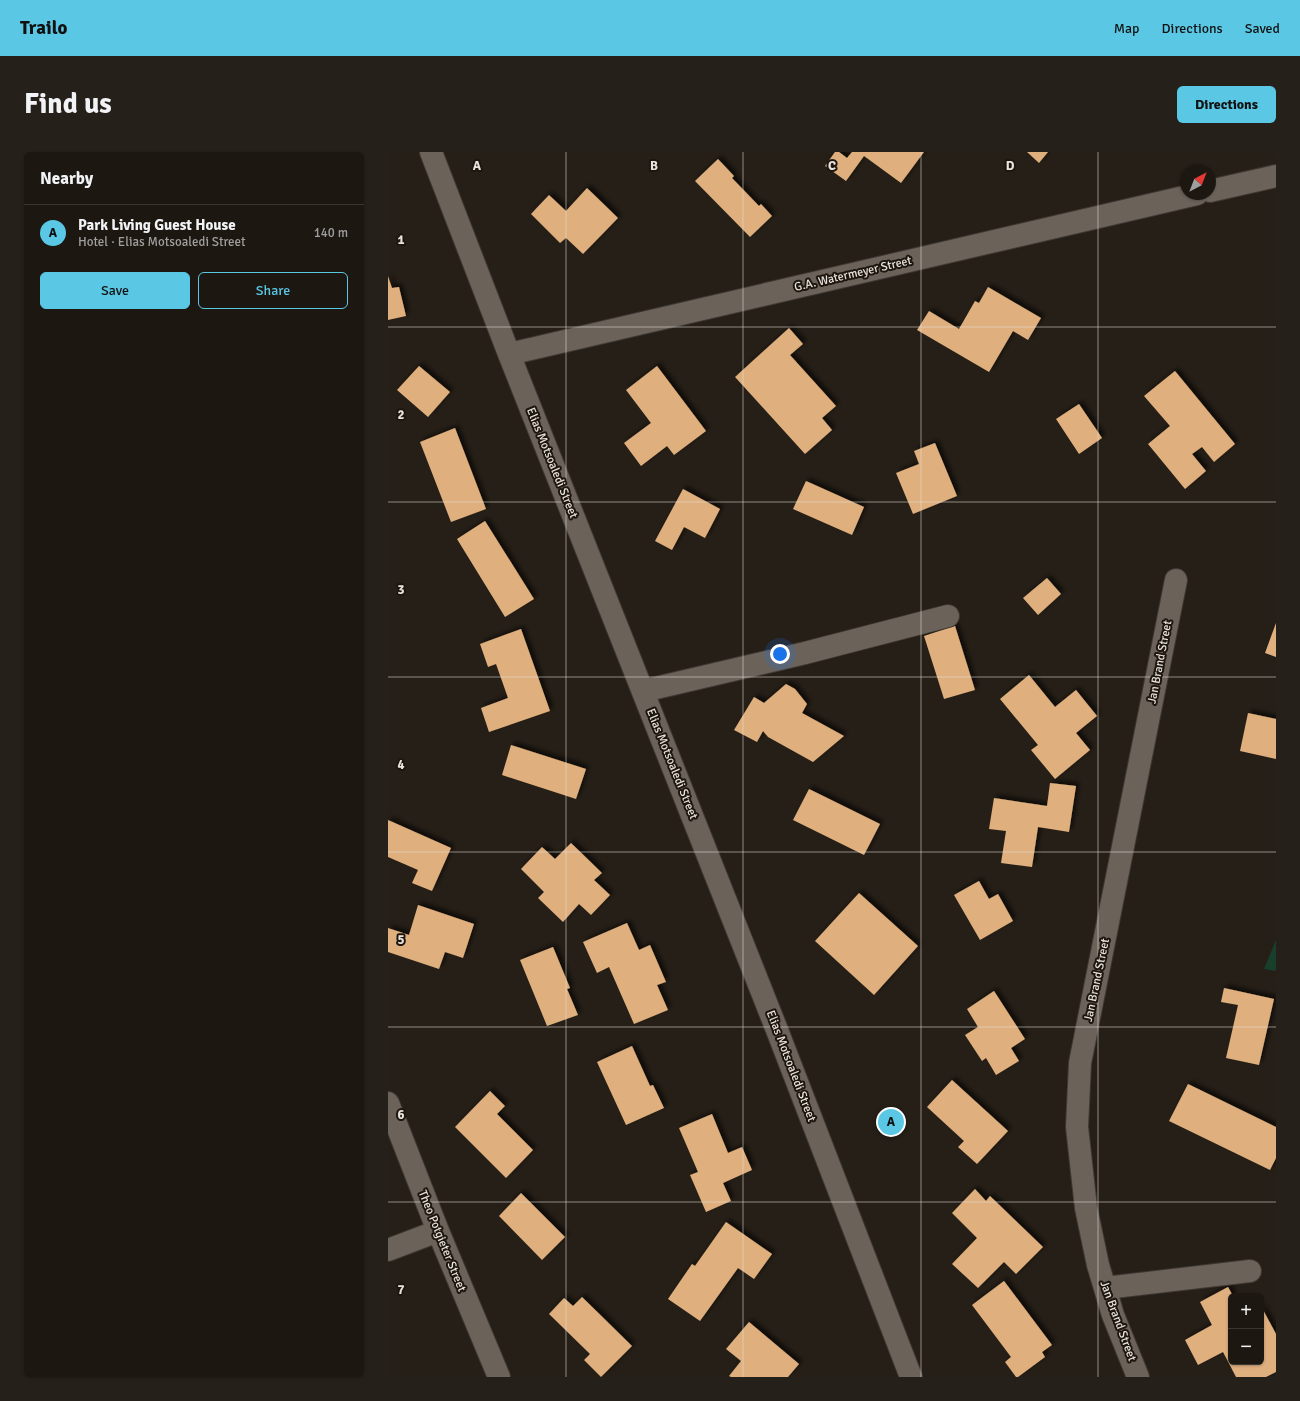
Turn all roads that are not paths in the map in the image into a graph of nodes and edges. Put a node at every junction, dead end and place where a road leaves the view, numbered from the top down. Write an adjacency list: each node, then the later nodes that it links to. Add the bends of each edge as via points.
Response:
1 (431, 152): 5 (street, Elias Motsoaledi Street)
2 (1276, 176): 3 (street)
3 (1216, 190)
4 (1180, 198): 5 (street, G.A. Watermeyer Street)
5 (509, 354): 8 (street, Elias Motsoaledi Street)
6 (1176, 580): 13 (street, Jan Brand Street, via 1080,1064 1077,1127 1086,1208)
7 (948, 616): 8 (street)
8 (643, 691): 15 (street, Elias Motsoaledi Street)
9 (388, 1103): 10 (street, Theo Potgieter Street)
10 (438, 1231): 11 (street); 14 (street, Theo Potgieter Street)
11 (388, 1250)
12 (1250, 1271): 13 (street)
13 (1105, 1288): 16 (street, Jan Brand Street)
14 (499, 1377)
15 (911, 1377)
16 (1138, 1377)

